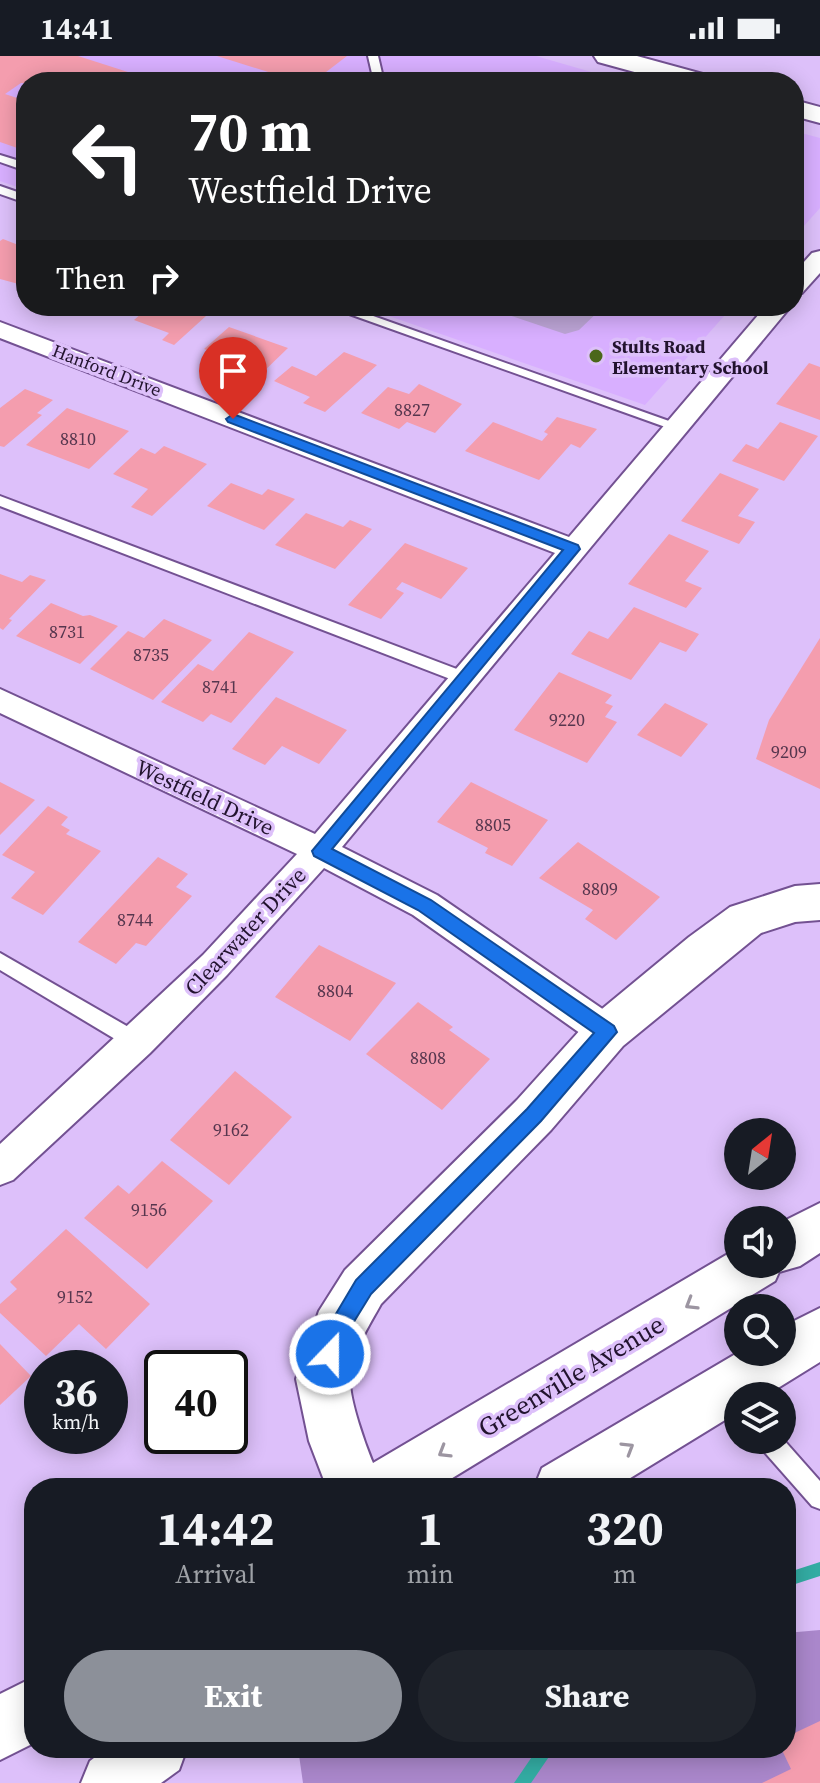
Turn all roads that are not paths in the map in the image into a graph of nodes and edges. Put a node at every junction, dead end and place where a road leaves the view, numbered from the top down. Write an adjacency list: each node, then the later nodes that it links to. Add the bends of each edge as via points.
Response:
1 (607, 56): 2 (street)
2 (665, 72)
3 (820, 258): 4 (street)
4 (804, 276)
5 (362, 316): 8 (lane)
6 (770, 316): 8 (street, Clearwater Drive)
7 (0, 329): 10 (street, Hanford Drive)
8 (676, 426): 10 (street, Clearwater Drive)
9 (0, 501): 11 (lane)
10 (573, 549): 11 (street, Clearwater Drive)
11 (464, 678): 13 (street, Clearwater Drive)
12 (0, 700): 13 (street, Westfield Drive)
13 (320, 851): 16 (street, Westfield Drive, via 425,905); 17 (street, Clearwater Drive)
14 (820, 902): 16 (street, via 746,920)
15 (0, 961): 17 (lane)
16 (607, 1032): 26 (street, via 534,1115 363,1287 338,1329 323,1379 336,1441)
17 (137, 1042): 18 (street, Clearwater Drive)
18 (0, 1168)
19 (820, 1226): 20 (street)
20 (796, 1241)
21 (734, 1278): 27 (street, Greenville Avenue, one-way to 27)
22 (820, 1333): 23 (street)
23 (753, 1382)
24 (724, 1402): 28 (street, one-way to 24)
25 (781, 1454): 29 (lane)
26 (351, 1478)
27 (401, 1478)
28 (581, 1478)
29 (820, 1498)
30 (24, 1714): 31 (street)
31 (0, 1730)
32 (144, 1758): 33 (street)
33 (112, 1783)

